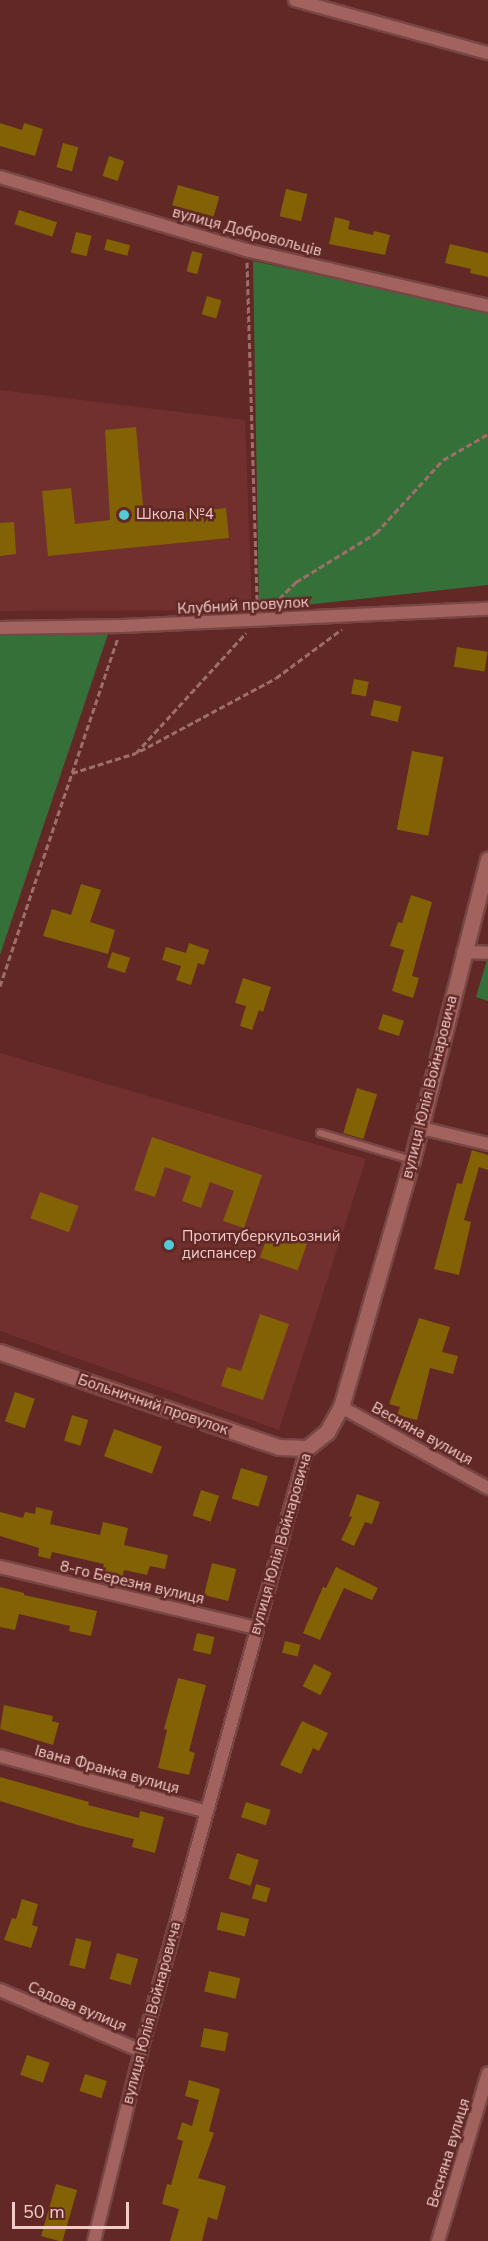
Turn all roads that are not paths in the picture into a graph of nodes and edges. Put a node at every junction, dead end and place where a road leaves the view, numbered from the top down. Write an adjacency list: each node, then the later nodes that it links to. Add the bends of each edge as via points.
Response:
1 (295, 0): 2 (street)
2 (488, 53)
3 (0, 177): 4 (street, вулиця Добровольців, via 246,250)
4 (488, 306)
5 (488, 609): 6 (street, Клубний провулок)
6 (0, 628)
7 (488, 859): 8 (main road, вулиця Юлія Войнаровича)
8 (464, 952): 9 (street); 10 (main road, вулиця Юлія Войнаровича)
9 (488, 953)
10 (421, 1128): 12 (street); 13 (main road, вулиця Юлія Войнаровича)
11 (320, 1133): 13 (lane)
12 (488, 1144)
13 (412, 1160): 15 (main road, вулиця Юлія Войнаровича)
14 (0, 1352): 16 (main road, Больничний провулок, via 279,1448)
15 (342, 1407): 16 (main road, вулиця Юлія Войнаровича, via 327,1432); 17 (street, Весняна вулиця)
16 (307, 1448): 19 (street, вулиця Юлія Войнаровича)
17 (488, 1488)
18 (0, 1567): 19 (street, 8-го Березня вулиця)
19 (257, 1628): 21 (street, вулиця Юлія Войнаровича)
20 (0, 1756): 21 (street, Івана Франка вулиця)
21 (207, 1812): 23 (street, вулиця Юлія Войнаровича)
22 (0, 1990): 23 (street, Садова вулиця)
23 (141, 2051): 25 (street, вулиця Юлія Войнаровича)
24 (488, 2073): 26 (street, Весняна вулиця)
25 (94, 2241)
26 (438, 2241)

